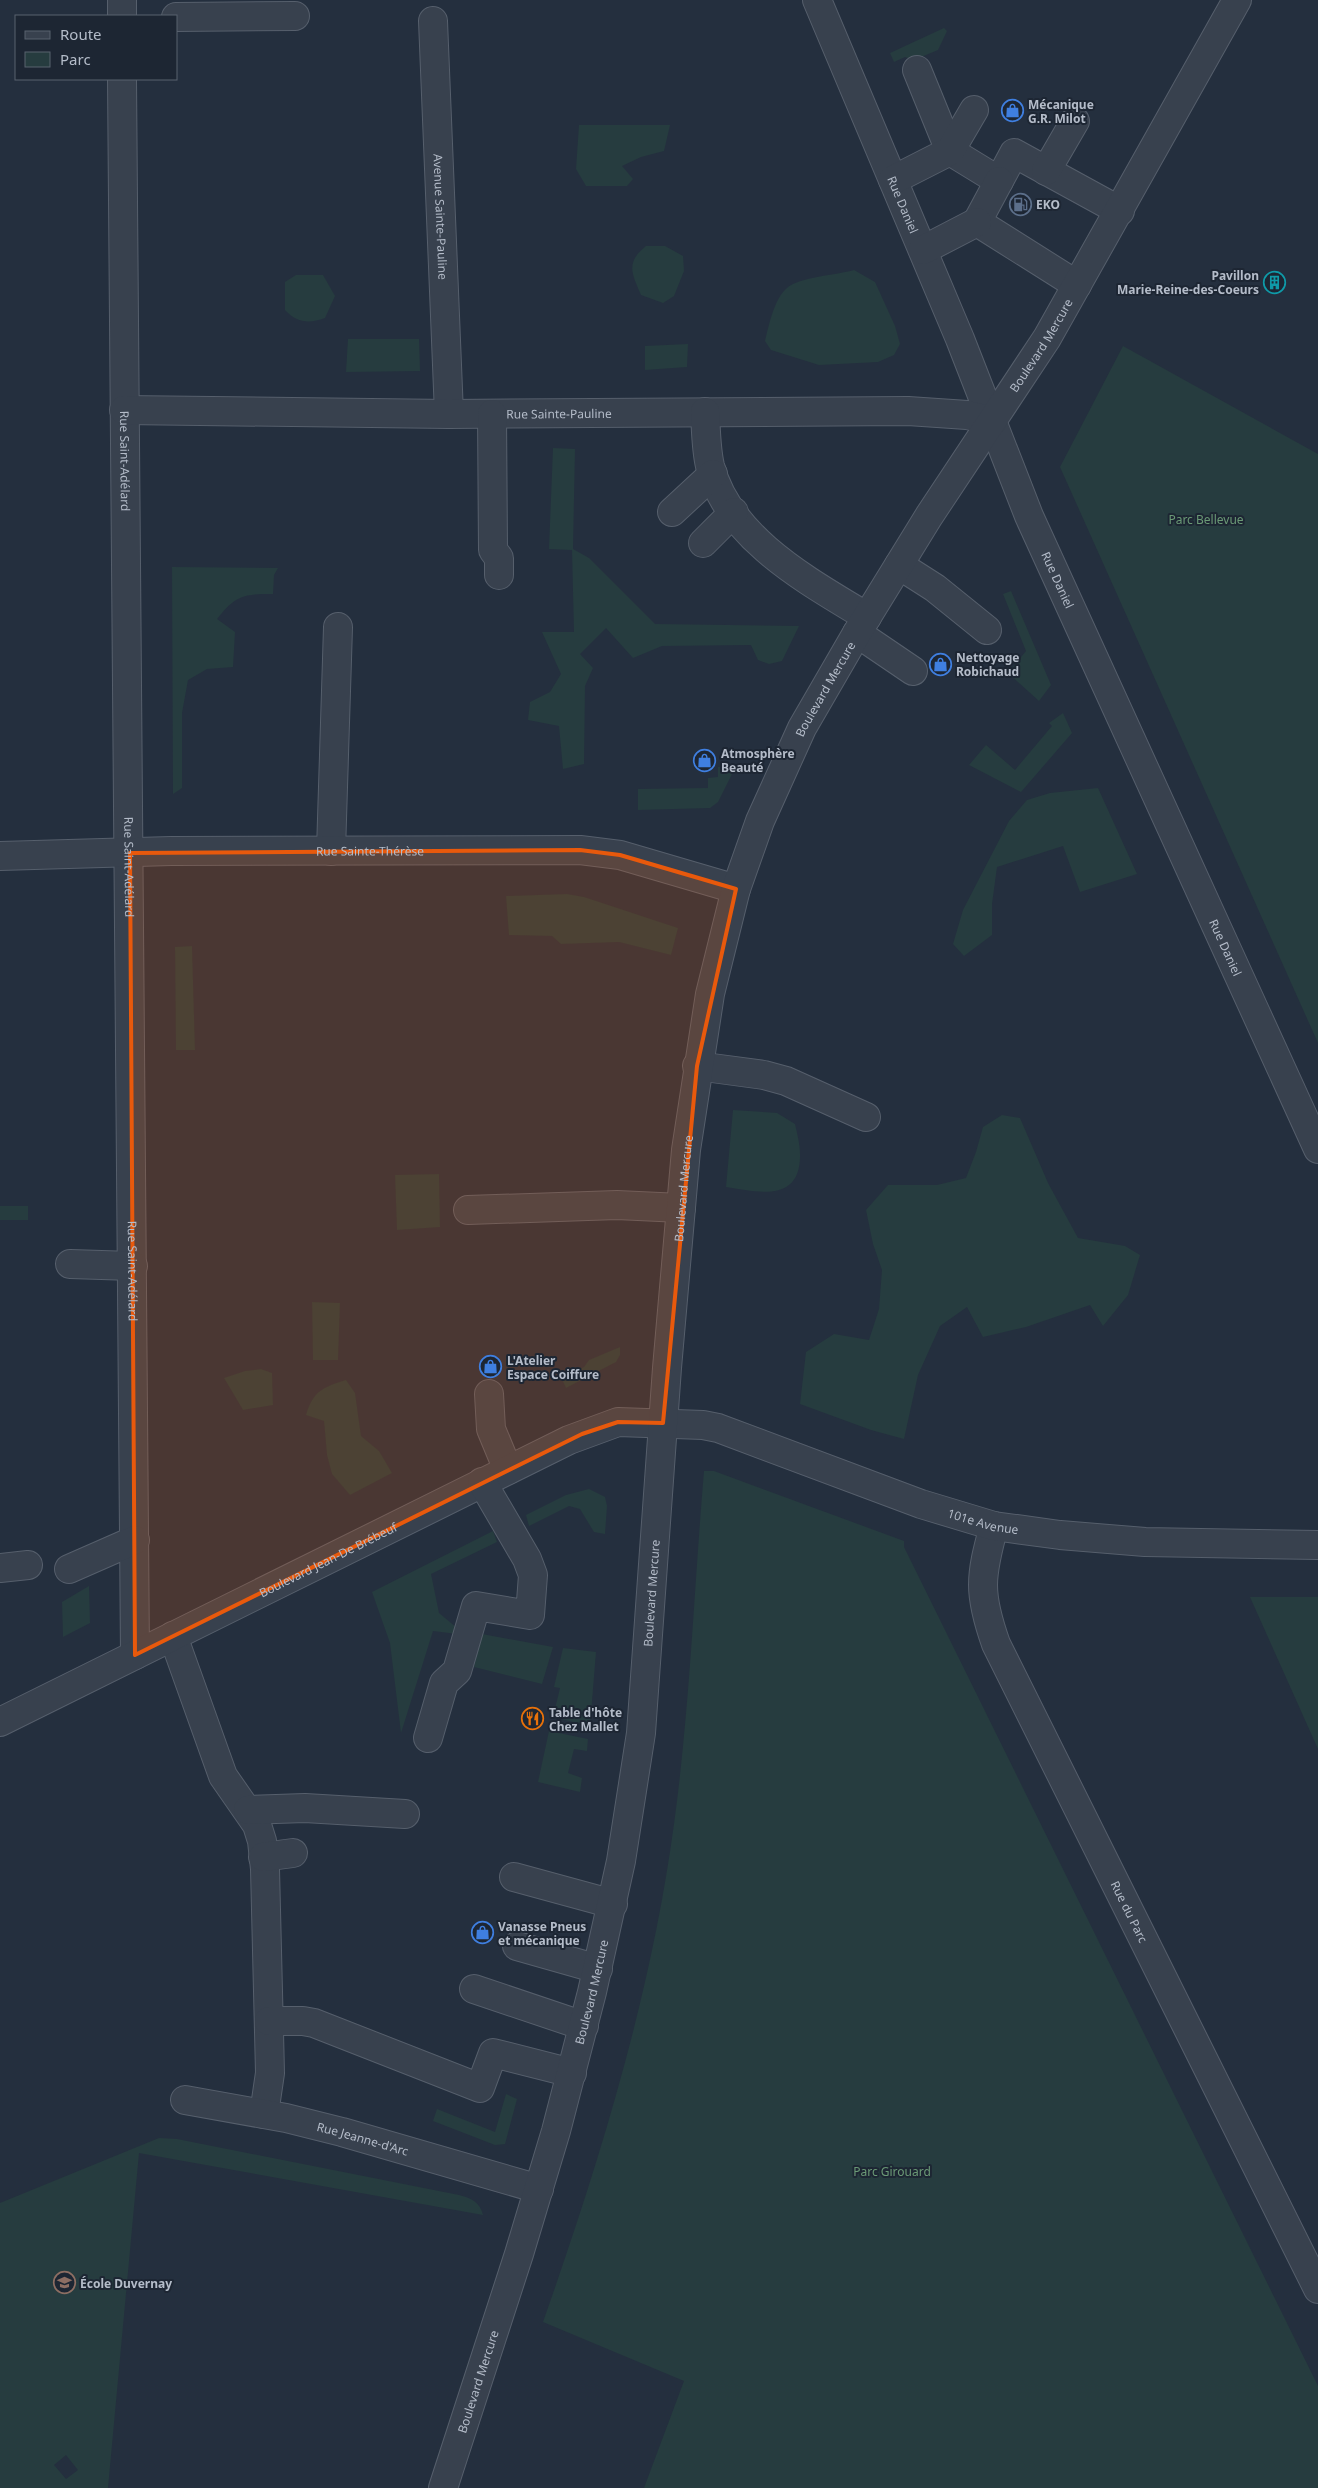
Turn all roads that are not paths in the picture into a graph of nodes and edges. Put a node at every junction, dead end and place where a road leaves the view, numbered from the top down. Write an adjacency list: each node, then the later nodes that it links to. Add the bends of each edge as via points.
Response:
1 (122, 0): 4 (street)
2 (817, 0): 14 (street, Rue Daniel)
3 (1238, 0): 16 (street, Boulevard Mercure)
4 (122, 15)
5 (295, 16): 6 (street)
6 (178, 17)
7 (433, 21): 22 (street, Avenue Sainte-Pauline)
8 (917, 70): 12 (street)
9 (122, 80): 20 (street, Rue Saint-Adélard)
10 (974, 110): 12 (street)
11 (1075, 121): 13 (street)
12 (950, 151): 14 (street); 15 (street)
13 (1046, 171): 15 (street, via 1014,153); 16 (street)
14 (893, 180): 18 (street, Rue Daniel)
15 (999, 182): 17 (street)
16 (1120, 211): 19 (street, Boulevard Mercure)
17 (976, 222): 18 (street); 19 (street)
18 (923, 250): 24 (street, Rue Daniel)
19 (1077, 285): 24 (street, Boulevard Mercure)
20 (124, 410): 22 (street, Rue Sainte-Pauline); 36 (street, Rue Saint-Adélard)
21 (706, 412): 23 (street, Rue Sainte-Pauline); 24 (street, Rue Sainte-Pauline, via 908,411 967,415); 25 (street)
22 (449, 414): 23 (street, Rue Sainte-Pauline)
23 (492, 414): 30 (street, via 493,550 500,558)
24 (993, 421): 29 (street, Boulevard Mercure); 41 (street, Rue Daniel, via 1028,516)
25 (713, 474): 26 (street); 27 (street)
26 (672, 512)
27 (734, 512): 28 (street); 31 (street, via 760,546)
28 (702, 543)
29 (898, 565): 31 (street, Boulevard Mercure); 33 (street, via 935,588)
30 (500, 576)
31 (862, 625): 34 (street); 38 (street, Boulevard Mercure, via 802,728 780,774 756,829)
32 (338, 627): 35 (street)
33 (988, 630)
34 (913, 671)
35 (331, 851): 36 (street, Rue Sainte-Thérèse); 38 (street, Rue Sainte-Thérèse, via 602,852)
36 (130, 852): 37 (street, Rue Sainte-Thérèse); 45 (street, Rue Saint-Adélard)
37 (0, 856)
38 (736, 889): 39 (street, Boulevard Mercure, via 710,994)
39 (698, 1066): 40 (street, via 786,1081); 42 (street, Boulevard Mercure)
40 (866, 1117)
41 (1318, 1149)
42 (681, 1208): 43 (street, via 617,1205); 47 (street, Boulevard Mercure)
43 (468, 1210)
44 (70, 1264): 45 (street)
45 (133, 1266): 51 (street, Rue Saint-Adélard)
46 (489, 1394): 48 (street, via 491,1429)
47 (663, 1423): 48 (street, Boulevard Jean-De Brébeuf, via 618,1422 607,1425); 50 (street, 101e Avenue, via 718,1428 921,1504); 65 (street, Boulevard Mercure, via 641,1733)
48 (508, 1470): 49 (street, Boulevard Jean-De Brébeuf)
49 (482, 1482): 56 (street, Boulevard Jean-De Brébeuf); 59 (street, via 533,1575 530,1615 476,1606 457,1671 444,1683)
50 (994, 1526): 52 (street, 101e Avenue, via 1145,1542); 75 (street, Rue du Parc, via 982,1584 996,1644)
51 (134, 1540): 55 (street); 57 (street, Rue Saint-Adélard)
52 (1318, 1545)
53 (28, 1565): 54 (street)
54 (0, 1568)
55 (69, 1569)
56 (173, 1636): 57 (street, Boulevard Jean-De Brébeuf); 60 (street, via 223,1776)
57 (135, 1655): 58 (street, Boulevard Jean-De Brébeuf)
58 (0, 1722)
59 (428, 1738)
60 (248, 1810): 61 (street, via 298,1808); 63 (street, via 257,1825)
61 (405, 1814)
62 (293, 1853): 63 (street)
63 (258, 1869): 69 (street)
64 (514, 1877): 65 (street)
65 (613, 1904): 67 (street, Boulevard Mercure)
66 (517, 1946): 67 (street)
67 (598, 1969): 70 (street, Boulevard Mercure)
68 (474, 1988): 70 (street)
69 (269, 2021): 71 (street, via 314,2023 480,2088 493,2053); 73 (street, via 270,2073)
70 (584, 2026): 71 (street, Boulevard Mercure)
71 (572, 2073): 74 (street, Boulevard Mercure)
72 (185, 2100): 73 (street, Rue Jeanne-d'Arc)
73 (264, 2114): 74 (street, Rue Jeanne-d'Arc, via 342,2132)
74 (539, 2188): 76 (street, Boulevard Mercure)
75 (1318, 2289)
76 (443, 2488)

